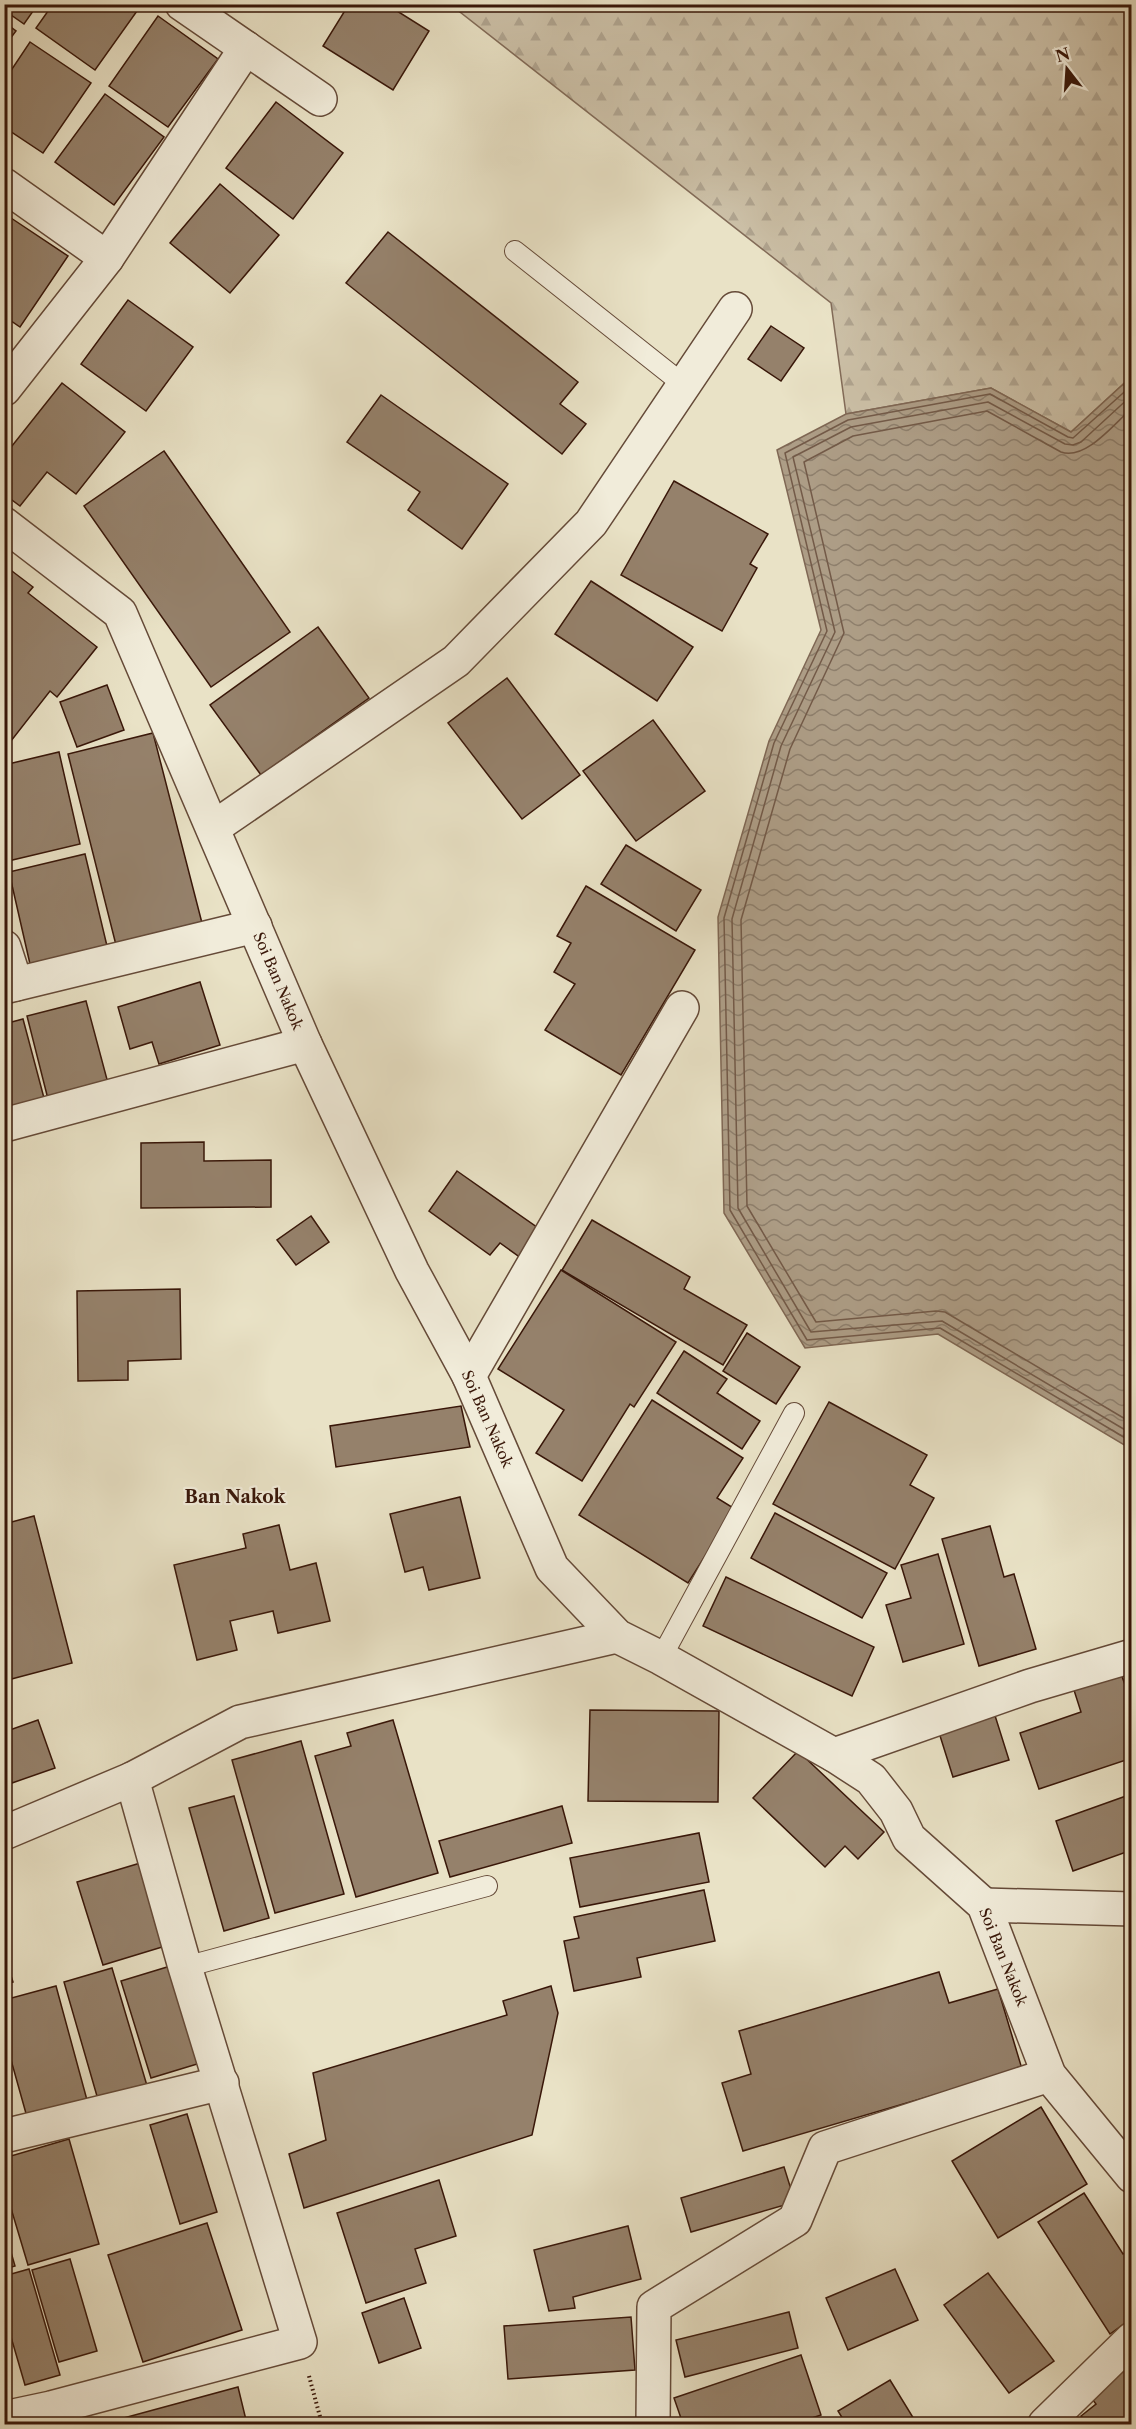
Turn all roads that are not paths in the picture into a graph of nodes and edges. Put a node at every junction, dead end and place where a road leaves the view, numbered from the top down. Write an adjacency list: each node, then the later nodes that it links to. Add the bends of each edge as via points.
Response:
1 (182, 4): 2 (street)
2 (246, 48): 3 (street); 6 (street)
3 (320, 99)
4 (4, 184): 6 (street)
5 (515, 251): 8 (lane)
6 (107, 258): 9 (street)
7 (735, 309): 8 (street)
8 (684, 385): 11 (street, via 591,523 456,661)
9 (4, 389)
10 (4, 524): 11 (street, Soi Ban Nakok, via 120,614)
11 (213, 828): 12 (street, Soi Ban Nakok)
12 (255, 926): 14 (street); 16 (street, Soi Ban Nakok)
13 (4, 947): 14 (street)
14 (10, 986)
15 (682, 1008): 18 (street)
16 (305, 1044): 17 (street); 18 (street, Soi Ban Nakok, via 412,1271)
17 (4, 1125)
18 (470, 1376): 20 (street, Soi Ban Nakok, via 552,1568)
19 (794, 1413): 22 (lane)
20 (617, 1636): 22 (street, Soi Ban Nakok); 24 (street, via 240,1722)
21 (1131, 1656): 23 (street, via 1030,1686)
22 (661, 1658): 23 (street, Soi Ban Nakok)
23 (834, 1755): 27 (street, Soi Ban Nakok, via 871,1779 896,1811 909,1838)
24 (132, 1779): 25 (street); 29 (street)
25 (4, 1833)
26 (487, 1886): 29 (lane)
27 (984, 1905): 28 (street); 30 (street, Soi Ban Nakok)
28 (1131, 1909)
29 (185, 1967): 31 (street)
30 (1049, 2075): 33 (street, Soi Ban Nakok); 36 (street, via 825,2148 795,2220 654,2307)
31 (222, 2083): 32 (street); 35 (street, via 300,2342)
32 (4, 2136)
33 (1131, 2176)
34 (1131, 2339): 37 (street)
35 (4, 2418)
36 (653, 2424)
37 (1045, 2424)

